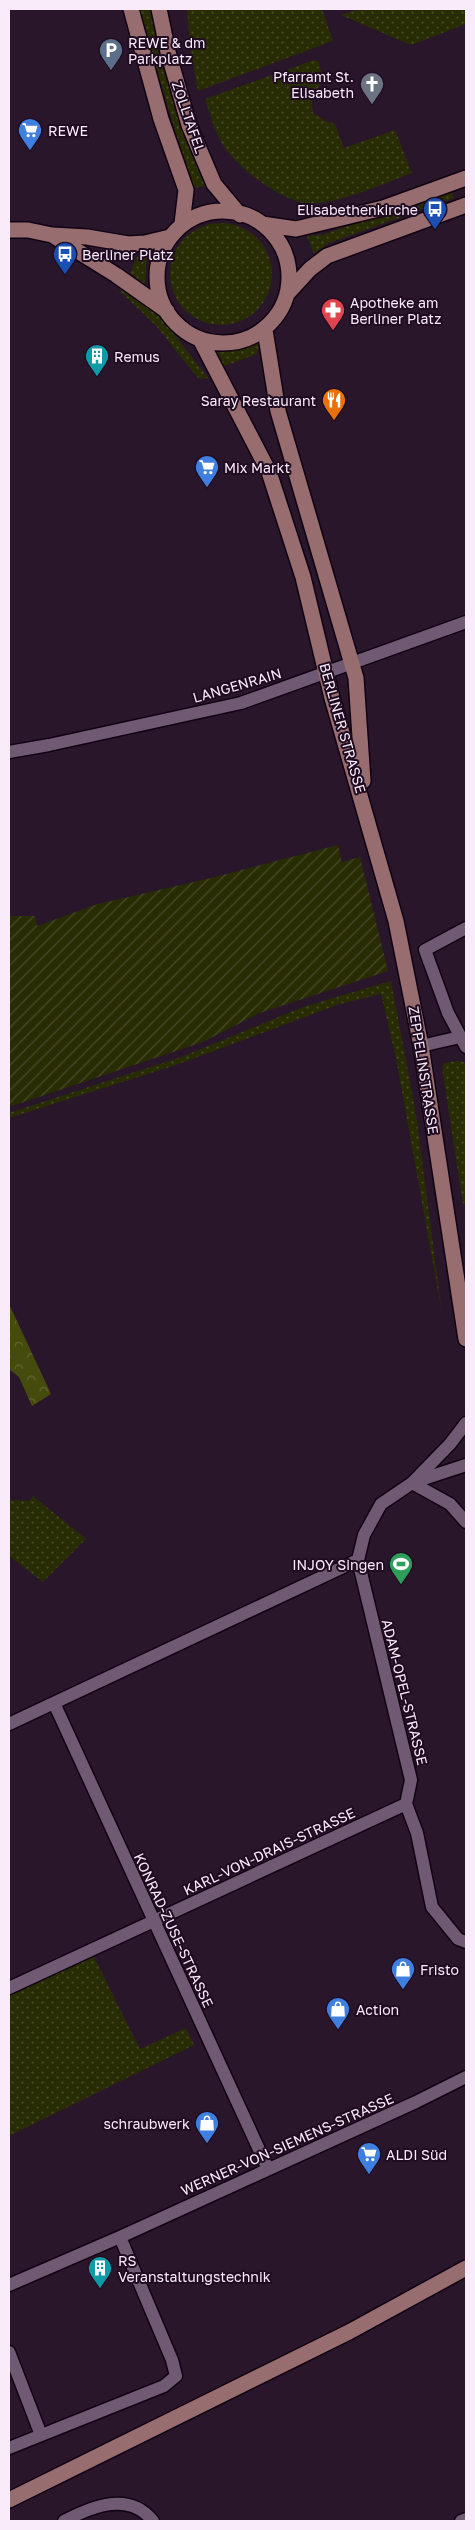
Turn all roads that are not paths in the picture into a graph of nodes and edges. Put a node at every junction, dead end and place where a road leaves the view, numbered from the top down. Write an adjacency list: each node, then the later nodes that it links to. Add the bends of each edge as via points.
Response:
1 (131, 9): 6 (street, ZOLLTAFEL, via 161,119 186,190)
2 (159, 9): 5 (street, ZOLLTAFEL, via 189,125 214,184)
3 (466, 178): 7 (street, via 384,208 296,229)
4 (466, 205): 11 (street, via 328,256 310,269)
5 (240, 215): 6 (street, via 209,213); 7 (street)
6 (182, 224): 10 (street)
7 (260, 224): 11 (street, via 275,237 285,254 289,273)
8 (9, 230): 9 (street)
9 (52, 235): 10 (street, via 87,236 128,244); 12 (street)
10 (170, 237): 12 (street, via 159,267 159,289)
11 (288, 293): 13 (street, via 279,313)
12 (167, 311): 14 (street, via 181,328)
13 (265, 330): 14 (street, via 234,343); 16 (street, BERLINER STRASSE, via 278,411)
14 (200, 339): 17 (street, BERLINER STRASSE, via 269,472 302,577)
15 (466, 622): 16 (street, LANGENRAIN)
16 (352, 664): 17 (street, LANGENRAIN); 19 (street, BERLINER STRASSE, via 358,690)
17 (326, 673): 18 (street, LANGENRAIN, via 241,703); 19 (street, BERLINER STRASSE)
18 (9, 752)
19 (364, 804): 22 (street, ZEPPELINSTRASSE, via 396,921)
20 (466, 928): 21 (street, via 425,950 448,1013)
21 (463, 1042): 22 (street)
22 (421, 1046): 23 (street, ZEPPELINSTRASSE)
23 (466, 1339)
24 (466, 1424): 26 (street, ADAM-OPEL-STRASSE)
25 (466, 1465): 26 (street, ADAM-OPEL-STRASSE)
26 (412, 1483): 27 (street, via 450,1504); 28 (street, ADAM-OPEL-STRASSE, via 381,1504 364,1535)
27 (466, 1522)
28 (358, 1560): 29 (street); 31 (street, ADAM-OPEL-STRASSE, via 411,1780)
29 (54, 1702): 30 (street); 32 (street, KONRAD-ZUSE-STRASSE)
30 (9, 1724)
31 (406, 1804): 32 (street, KARL-VON-DRAIS-STRASSE); 33 (street, via 417,1833 432,1906 458,1939)
32 (153, 1920): 34 (street, KARL-VON-DRAIS-STRASSE); 36 (street, KONRAD-ZUSE-STRASSE)
33 (466, 1942)
34 (9, 1988)
35 (466, 2077): 36 (street, WERNER-VON-SIEMENS-STRASSE)
36 (268, 2169): 37 (street, WERNER-VON-SIEMENS-STRASSE)
37 (120, 2237): 39 (street, WERNER-VON-SIEMENS-STRASSE); 41 (street, via 176,2376 164,2386)
38 (466, 2268): 43 (street, via 333,2340)
39 (9, 2285)
40 (9, 2352): 41 (street)
41 (41, 2435): 42 (street)
42 (9, 2448)
43 (9, 2500)
44 (466, 2519): 47 (street)
45 (64, 2521): 46 (street, via 81,2512 113,2504 130,2504 144,2511)
46 (153, 2521)
47 (461, 2521)

